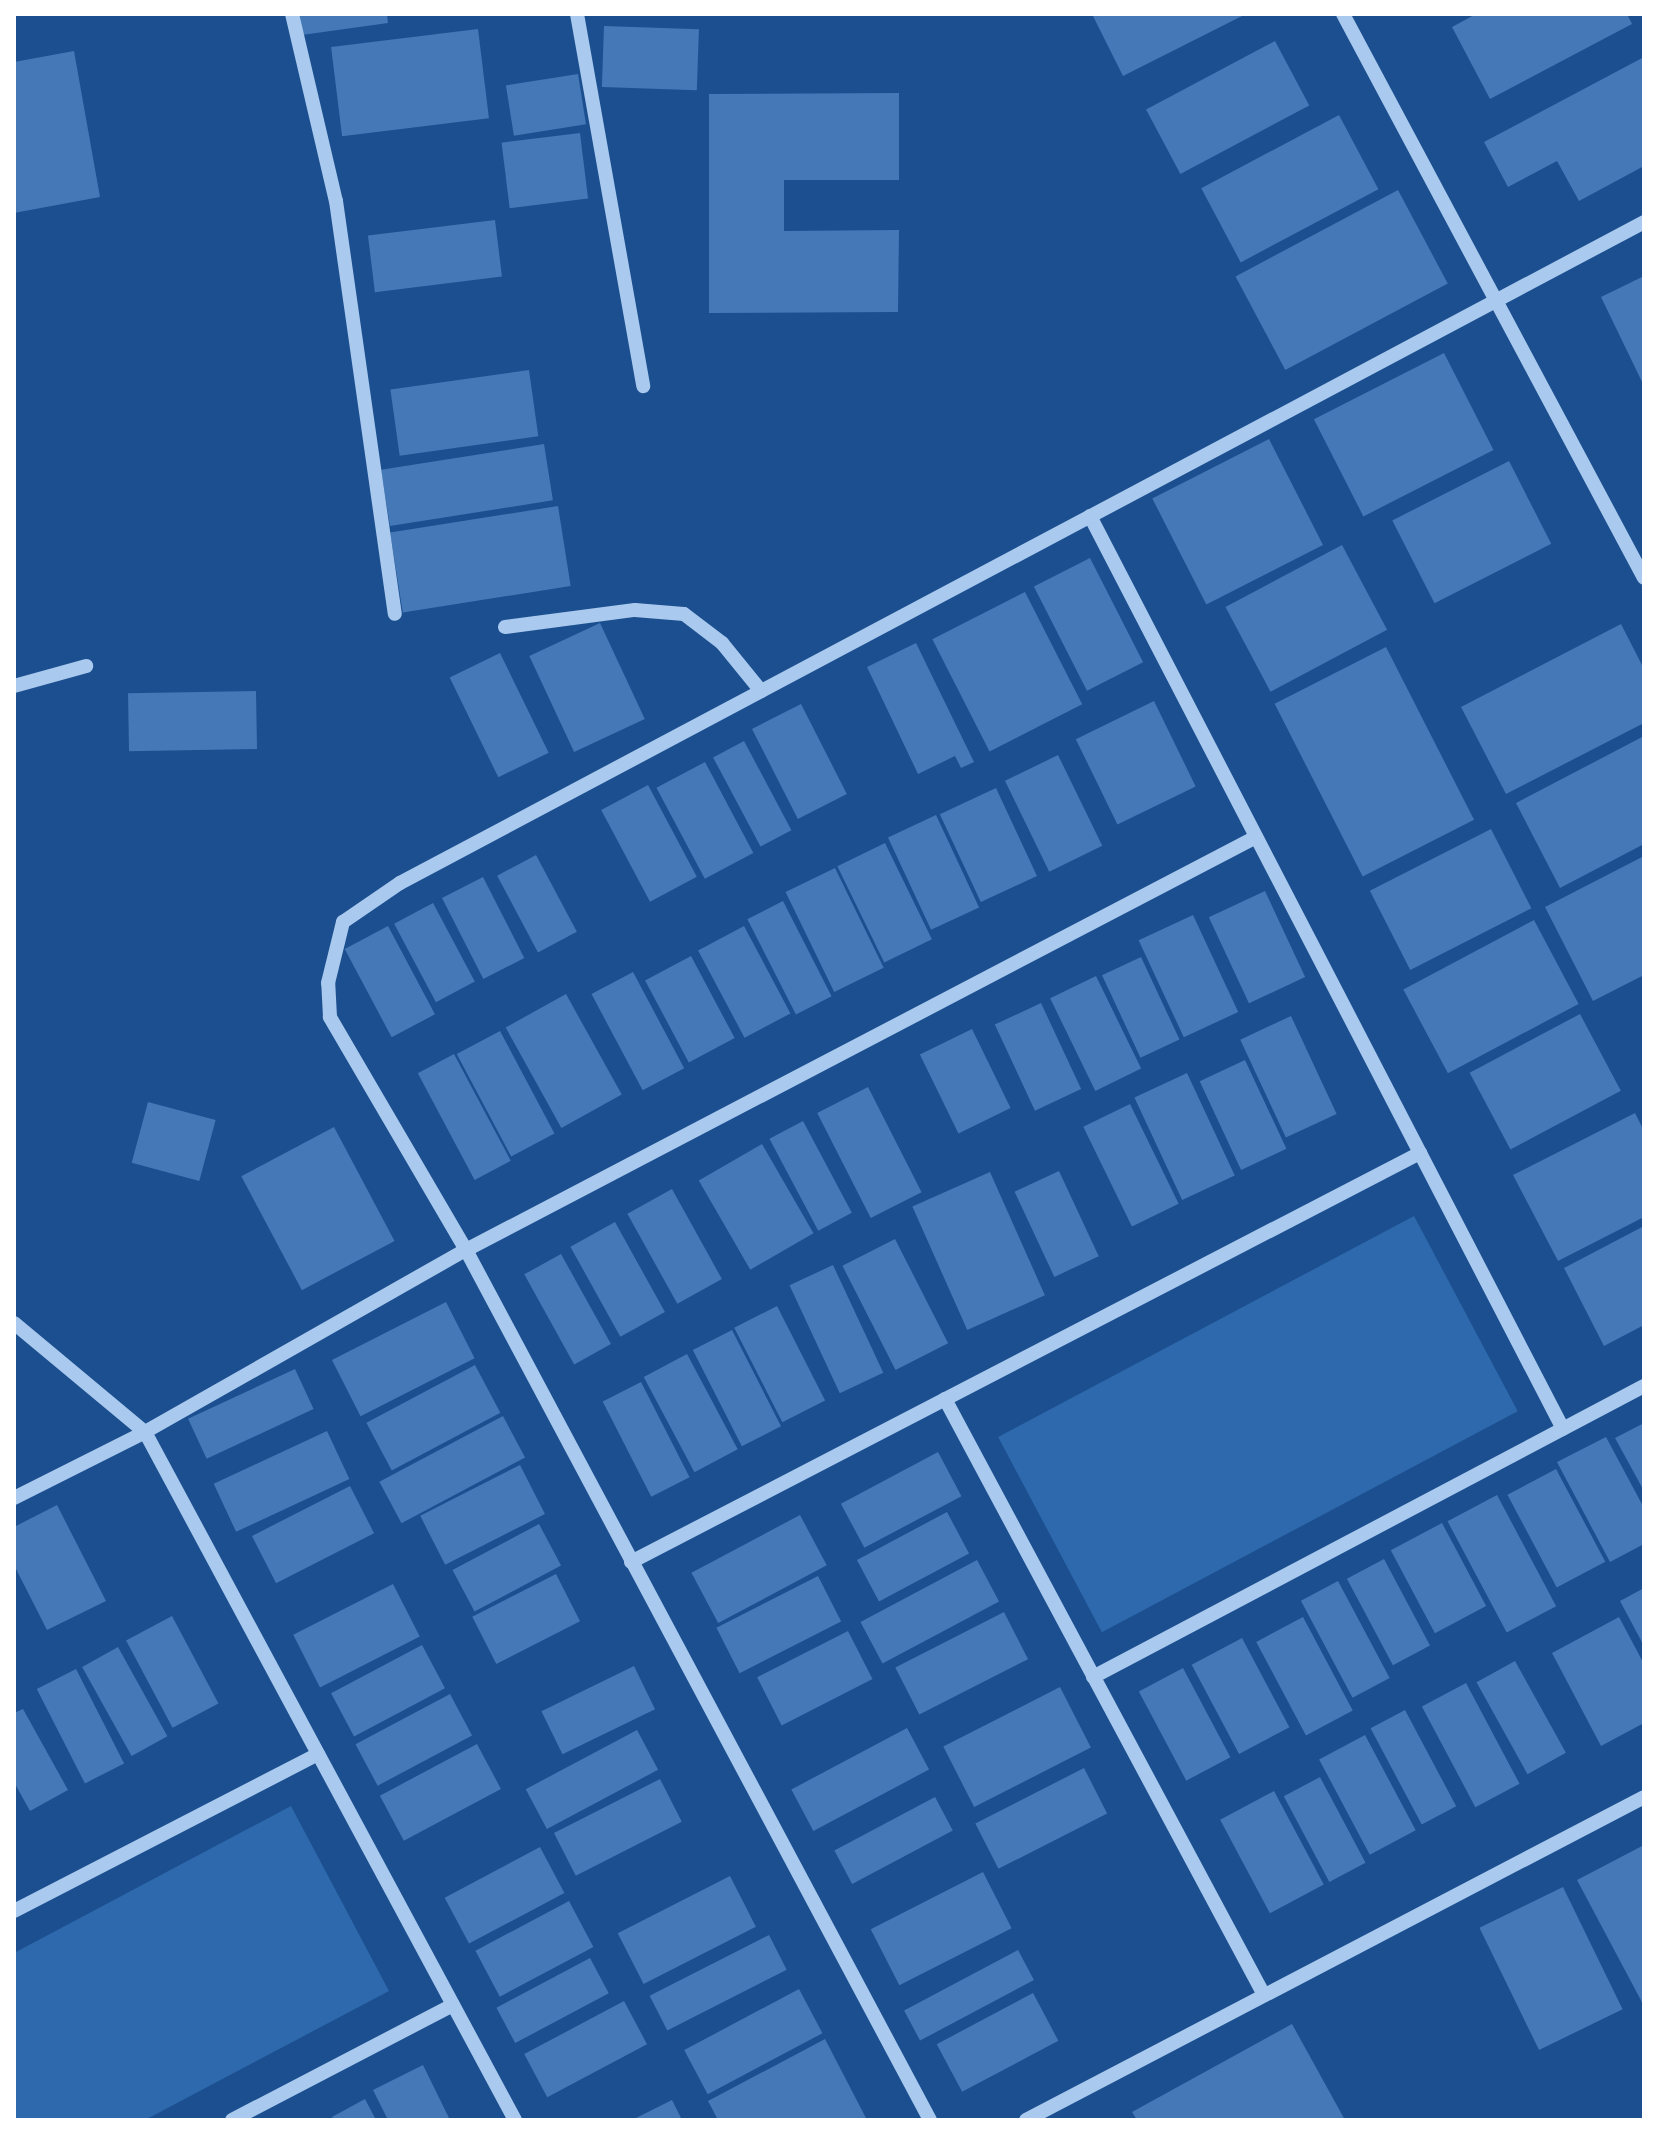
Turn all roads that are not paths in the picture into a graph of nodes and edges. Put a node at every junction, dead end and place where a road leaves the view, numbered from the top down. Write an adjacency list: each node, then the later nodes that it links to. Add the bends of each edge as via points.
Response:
1 (292, 14): 9 (street, via 336,201)
2 (577, 14): 6 (street)
3 (1343, 14): 5 (street)
4 (1644, 222): 5 (street)
5 (1496, 302): 7 (street); 8 (street)
6 (643, 386)
7 (1090, 516): 13 (street); 14 (street)
8 (1644, 578)
9 (395, 614)
10 (505, 627): 13 (street, via 635,610 684,614 722,643)
11 (86, 666): 12 (street)
12 (14, 686)
13 (761, 691): 16 (street, via 400,883 343,922 328,983 330,1017)
14 (1256, 837): 15 (street); 16 (street)
15 (1420, 1153): 19 (street); 20 (street)
16 (466, 1250): 21 (street); 23 (street)
17 (14, 1323): 21 (street)
18 (1644, 1386): 20 (street)
19 (945, 1399): 23 (street); 24 (street)
20 (1563, 1429): 24 (street)
21 (145, 1432): 22 (street); 25 (street)
22 (14, 1498)
23 (631, 1562): 32 (street)
24 (1093, 1677): 28 (street)
25 (318, 1754): 27 (street); 29 (street)
26 (1644, 1797): 28 (street)
27 (14, 1911)
28 (1264, 1995): 33 (street)
29 (453, 2005): 30 (street); 31 (street)
30 (232, 2120)
31 (515, 2120)
32 (930, 2120)
33 (1026, 2120)

